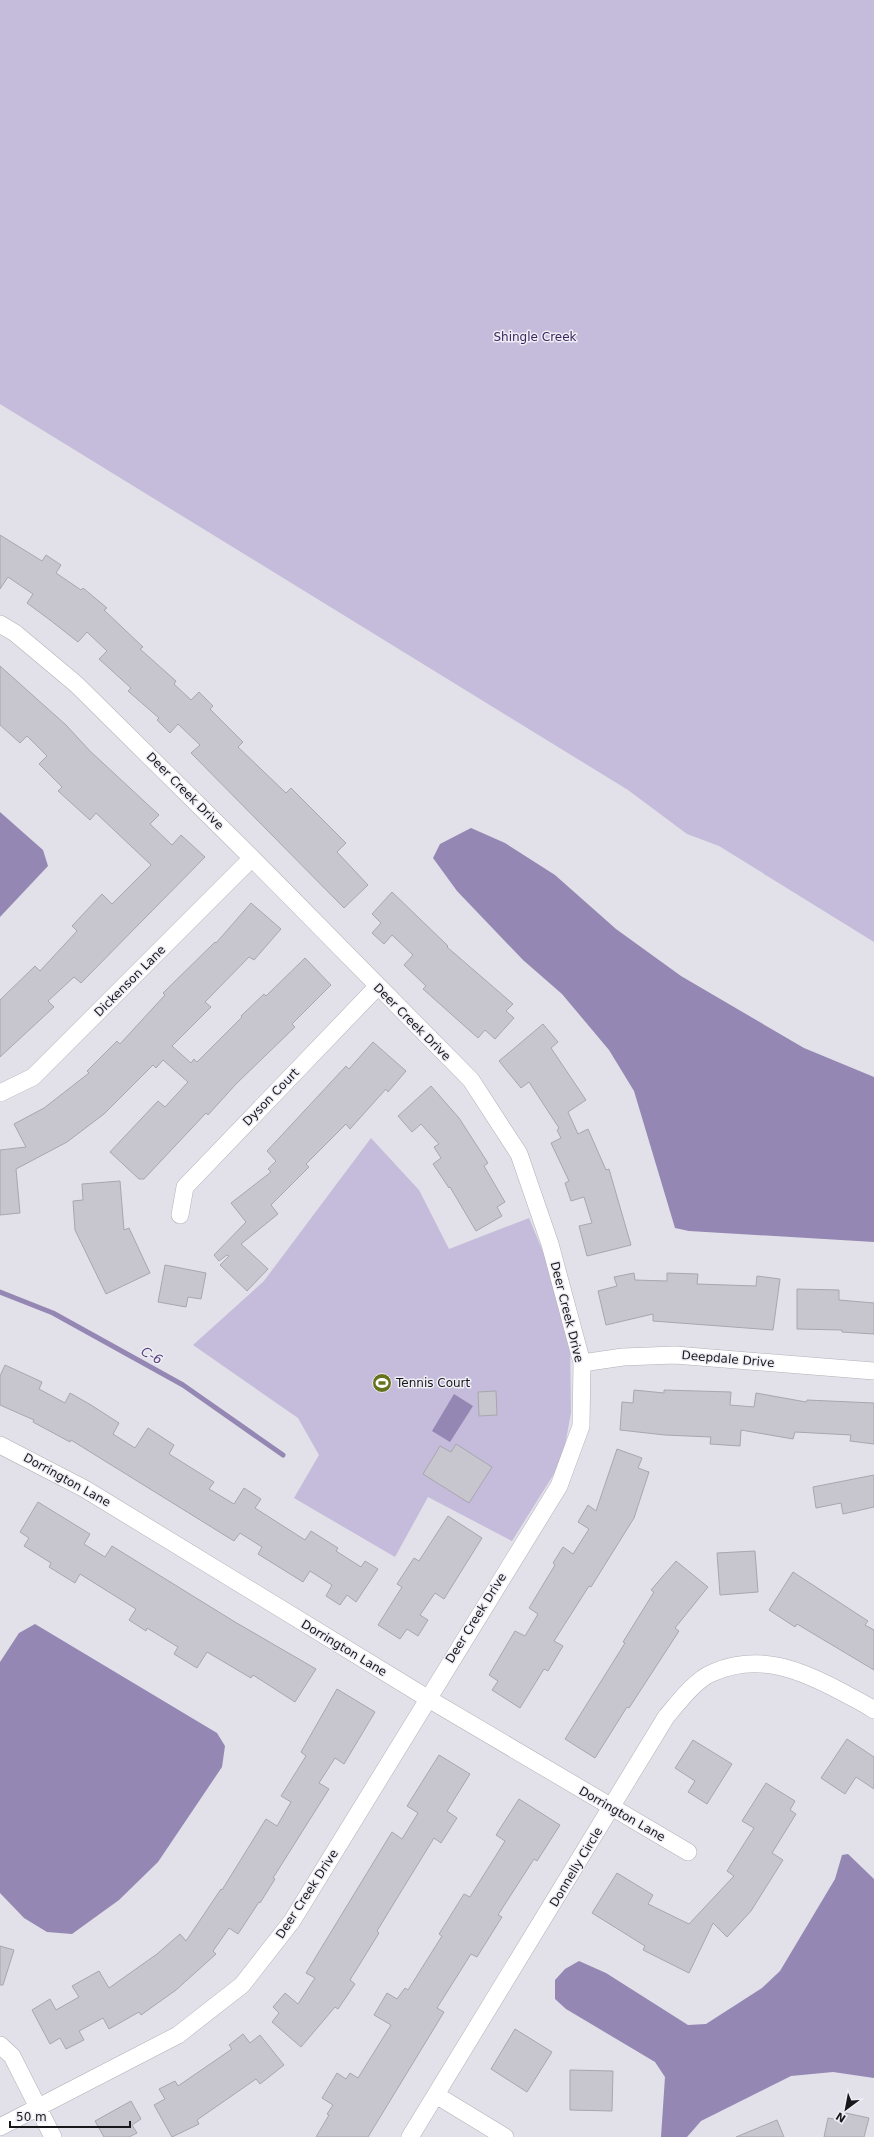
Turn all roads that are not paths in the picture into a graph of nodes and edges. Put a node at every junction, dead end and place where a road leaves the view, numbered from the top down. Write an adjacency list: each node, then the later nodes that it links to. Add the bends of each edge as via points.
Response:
1 (0, 624): 2 (street, Deer Creek Drive, via 15,633 76,684)
2 (252, 858): 3 (street, Deer Creek Drive); 4 (street, Dickenson Lane, via 34,1077)
3 (377, 987): 5 (street, Dyson Court, via 185,1187); 6 (street, Deer Creek Drive, via 471,1080 519,1154 550,1244)
4 (0, 1093)
5 (180, 1215)
6 (582, 1363): 7 (street, Deepdale Drive, via 623,1357 675,1355); 9 (street, Deer Creek Drive, via 580,1426 559,1486)
7 (874, 1370)
8 (0, 1445): 9 (street, Dorrington Lane, via 86,1489)
9 (427, 1698): 11 (street, Dorrington Lane); 15 (street, Deer Creek Drive, via 292,1921 242,1985 178,2035)
10 (874, 1710): 11 (street, Donnelly Circle, via 809,1674 774,1664 739,1663 711,1673 687,1693 666,1717)
11 (611, 1808): 12 (street, Dorrington Lane); 14 (street, Donnelly Circle)
12 (688, 1852)
13 (0, 2045): 15 (street, via 12,2056)
14 (436, 2095): 18 (street, Donnelly Circle); 19 (street)
15 (38, 2108): 16 (street, Deer Creek Drive); 17 (street)
16 (0, 2127)
17 (53, 2137)
18 (410, 2137)
19 (505, 2137)

